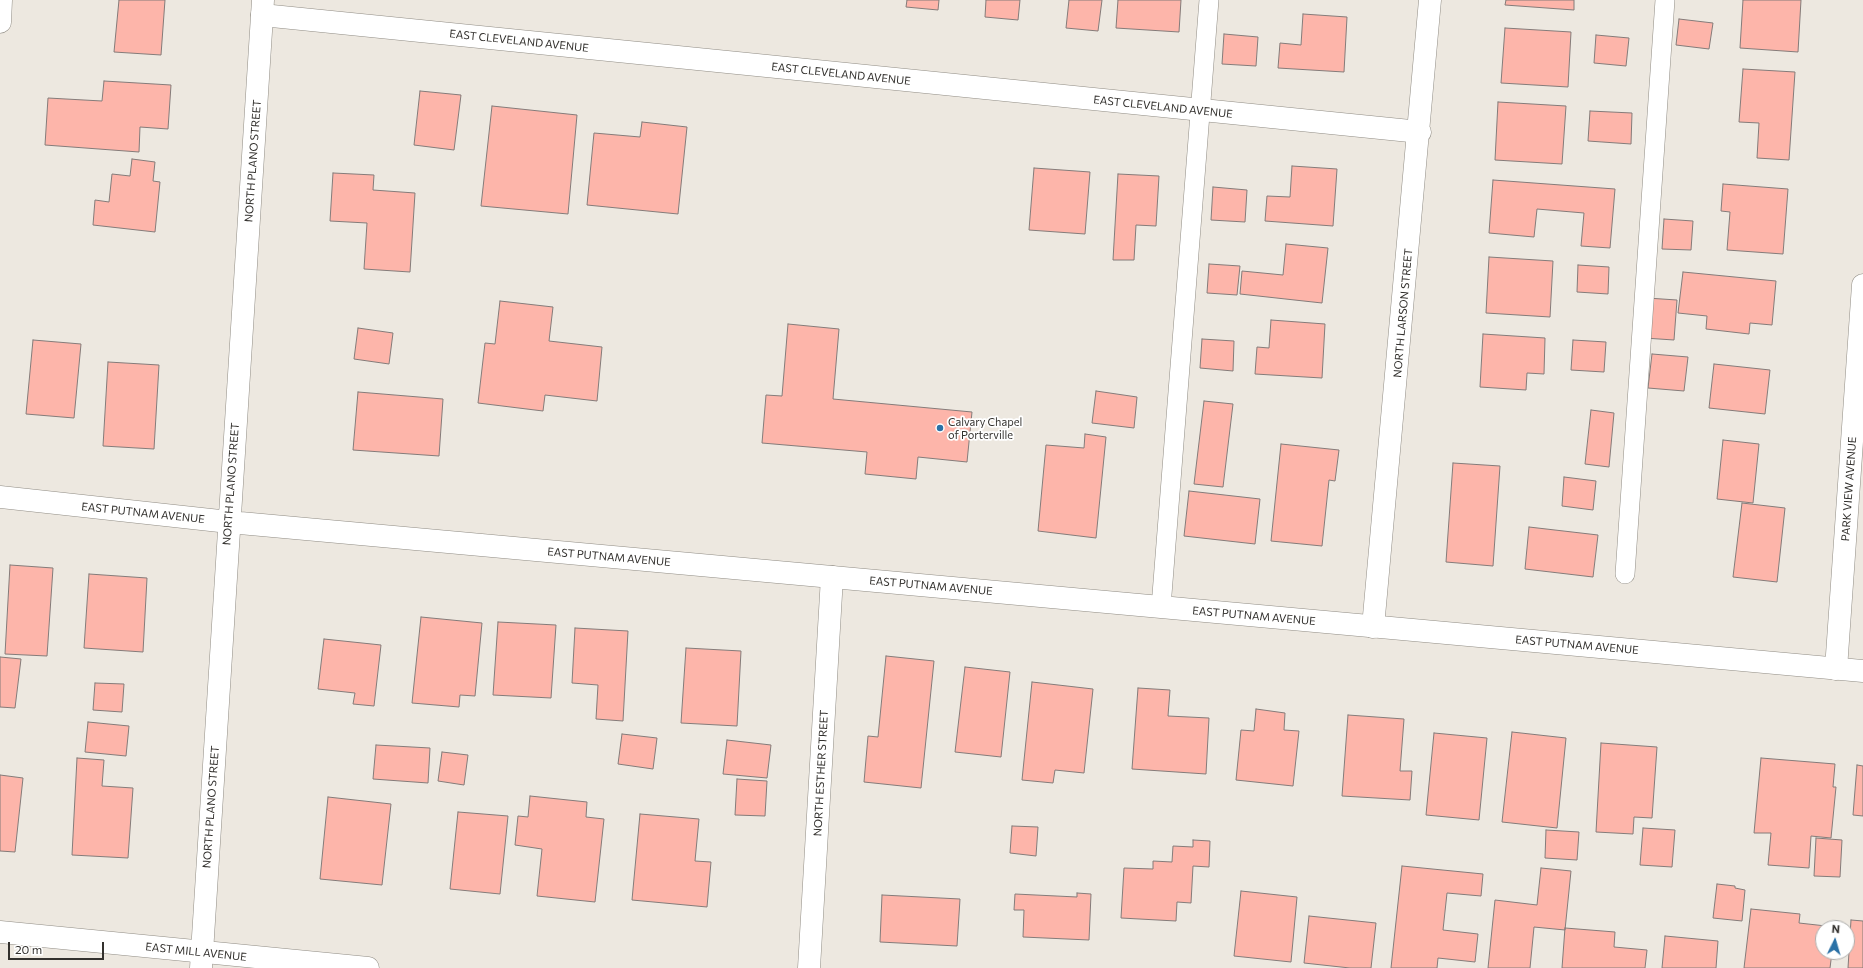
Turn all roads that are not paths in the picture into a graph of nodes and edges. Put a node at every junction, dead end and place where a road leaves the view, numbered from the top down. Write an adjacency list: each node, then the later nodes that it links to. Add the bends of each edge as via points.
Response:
1 (1, 0): 6 (street)
2 (1209, 0): 7 (lane)
3 (1430, 0): 8 (street, NORTH LARSON STREET)
4 (1665, 0): 12 (lane)
5 (263, 7): 7 (street, EAST CLEVELAND AVENUE); 11 (street, NORTH PLANO STREET)
6 (0, 22)
7 (1201, 110): 8 (street, EAST CLEVELAND AVENUE); 14 (lane)
8 (1420, 132): 15 (street, NORTH LARSON STREET)
9 (1863, 285): 16 (street, PARK VIEW AVENUE)
10 (0, 497): 11 (street, EAST PUTNAM AVENUE)
11 (229, 522): 13 (street, EAST PUTNAM AVENUE); 19 (street, NORTH PLANO STREET)
12 (1625, 574)
13 (832, 577): 14 (street, EAST PUTNAM AVENUE); 21 (street, NORTH ESTHER STREET)
14 (1161, 607): 15 (street, EAST PUTNAM AVENUE)
15 (1373, 627): 16 (street, EAST PUTNAM AVENUE)
16 (1836, 669): 17 (street, EAST PUTNAM AVENUE)
17 (1863, 671)
18 (0, 932): 19 (street, EAST MILL AVENUE)
19 (201, 960): 20 (street, EAST MILL AVENUE)
20 (368, 968)
21 (809, 968)

